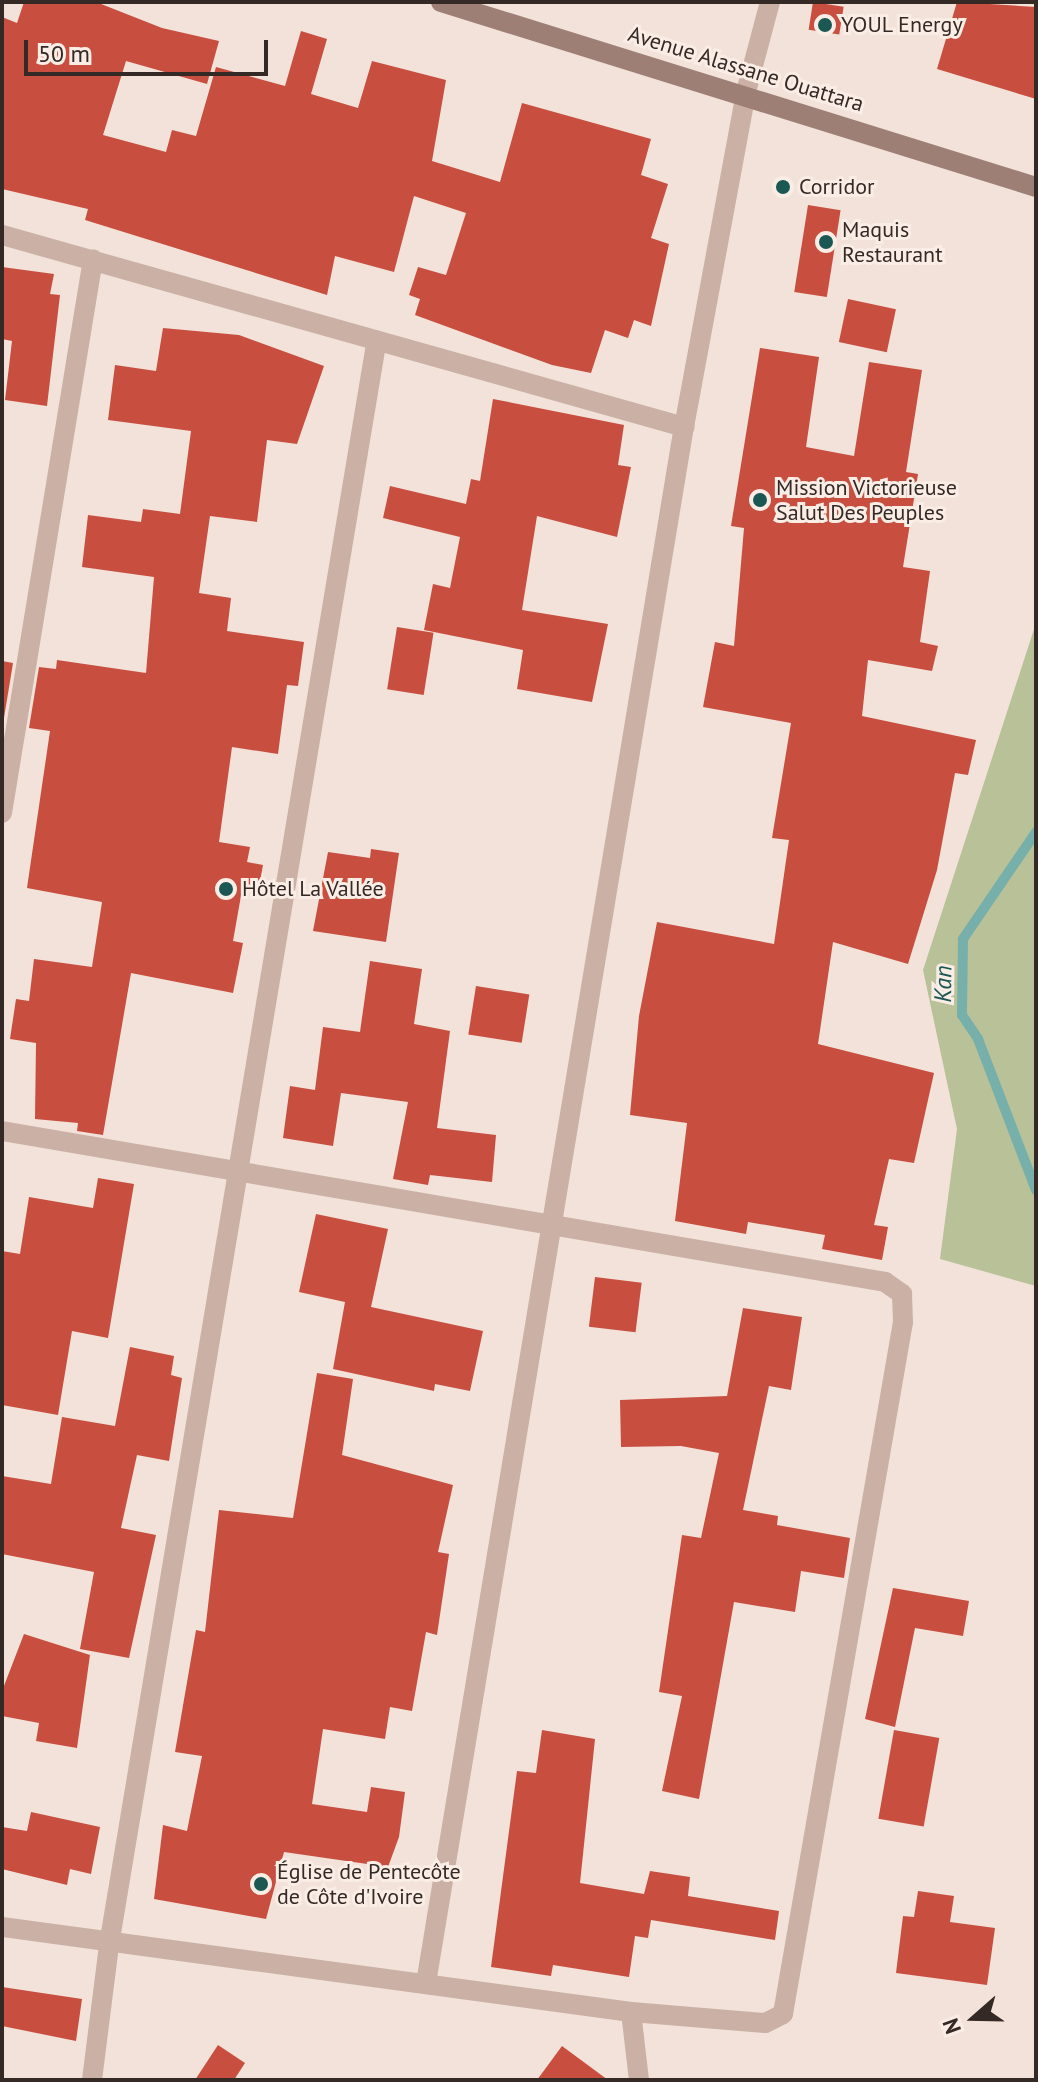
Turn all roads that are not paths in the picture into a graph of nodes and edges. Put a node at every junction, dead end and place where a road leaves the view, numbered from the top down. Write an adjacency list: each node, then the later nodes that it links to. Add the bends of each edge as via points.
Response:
1 (441, 2): 3 (street, Avenue Alassane Ouattara)
2 (770, 2): 3 (street)
3 (746, 92): 4 (street, Avenue Alassane Ouattara); 8 (street)
4 (1036, 187)
5 (2, 235): 6 (street)
6 (93, 259): 7 (street); 9 (street)
7 (376, 344): 8 (street); 11 (street)
8 (684, 427): 12 (street)
9 (2, 813)
10 (2, 1131): 11 (street)
11 (239, 1172): 12 (street); 14 (street)
12 (553, 1227): 15 (street); 16 (street, via 885,1282 902,1294 903,1322 783,2014 765,2023)
13 (2, 1927): 14 (street)
14 (109, 1945): 15 (street); 17 (street)
15 (426, 1983): 16 (street)
16 (631, 2012): 18 (street)
17 (92, 2080)
18 (639, 2080)

